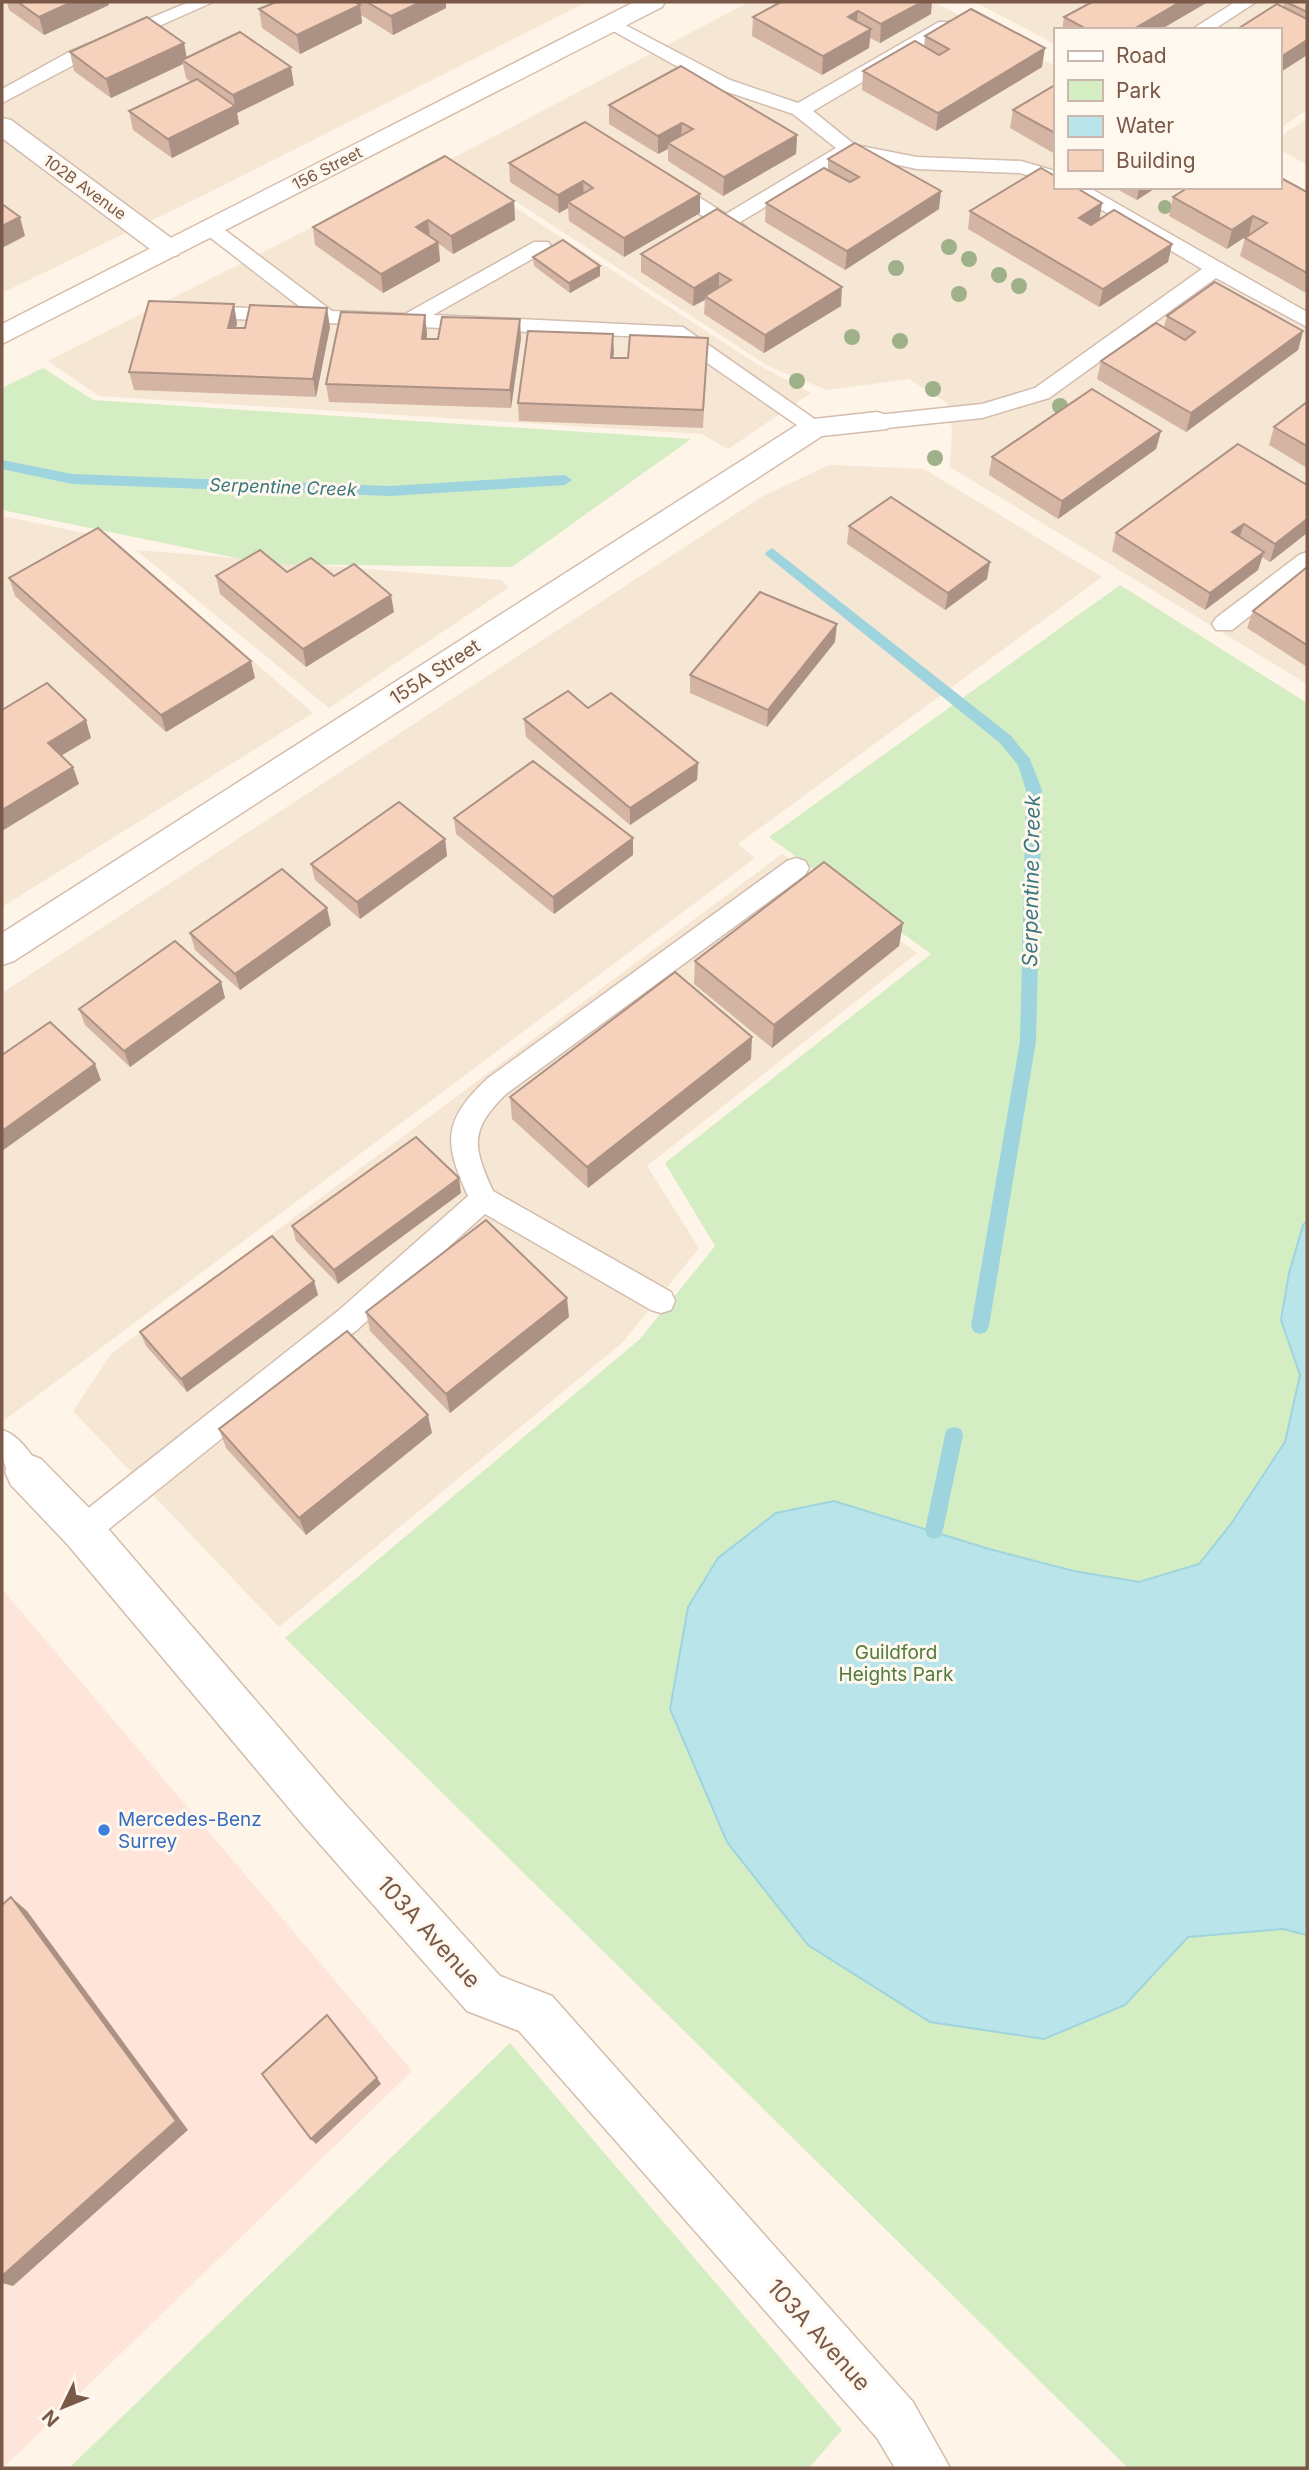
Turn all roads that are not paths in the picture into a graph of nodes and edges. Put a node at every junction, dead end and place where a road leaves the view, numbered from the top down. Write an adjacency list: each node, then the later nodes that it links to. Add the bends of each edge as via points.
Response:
1 (204, 2): 7 (lane, via 76,56)
2 (653, 2): 4 (street, 156 Street)
3 (1247, 2): 6 (lane)
4 (612, 23): 8 (lane, via 723,83); 15 (street, 156 Street)
5 (945, 26): 8 (lane)
6 (1203, 28)
7 (2, 97)
8 (800, 110): 10 (lane)
9 (2, 126): 18 (street, 102B Avenue)
10 (849, 149): 12 (lane, via 917,163 1021,167); 14 (lane)
11 (648, 175): 14 (lane)
12 (1054, 177)
13 (1076, 189): 19 (lane)
14 (727, 222): 16 (lane)
15 (210, 228): 18 (street, 156 Street); 21 (lane)
16 (762, 245)
17 (541, 246): 22 (lane)
18 (168, 249): 24 (street, 156 Street)
19 (1215, 269): 23 (lane); 25 (lane, via 1042,393 991,412)
20 (195, 312): 21 (lane)
21 (326, 317): 22 (lane)
22 (408, 321): 26 (lane, via 677,332)
23 (1307, 321)
24 (2, 335)
25 (877, 422): 26 (street, 155A Street)
26 (815, 427): 30 (street, 155A Street)
27 (1307, 560): 28 (lane)
28 (1224, 624)
29 (796, 868): 31 (lane, via 477,1105 464,1128 468,1166)
30 (2, 951)
31 (483, 1199): 32 (lane); 34 (lane, via 348,1320)
32 (661, 1301)
33 (14, 1458): 34 (street, 103A Avenue)
34 (83, 1531): 35 (street, 103A Avenue, via 320,1810 484,1994 535,2013 895,2420)
35 (924, 2468)

